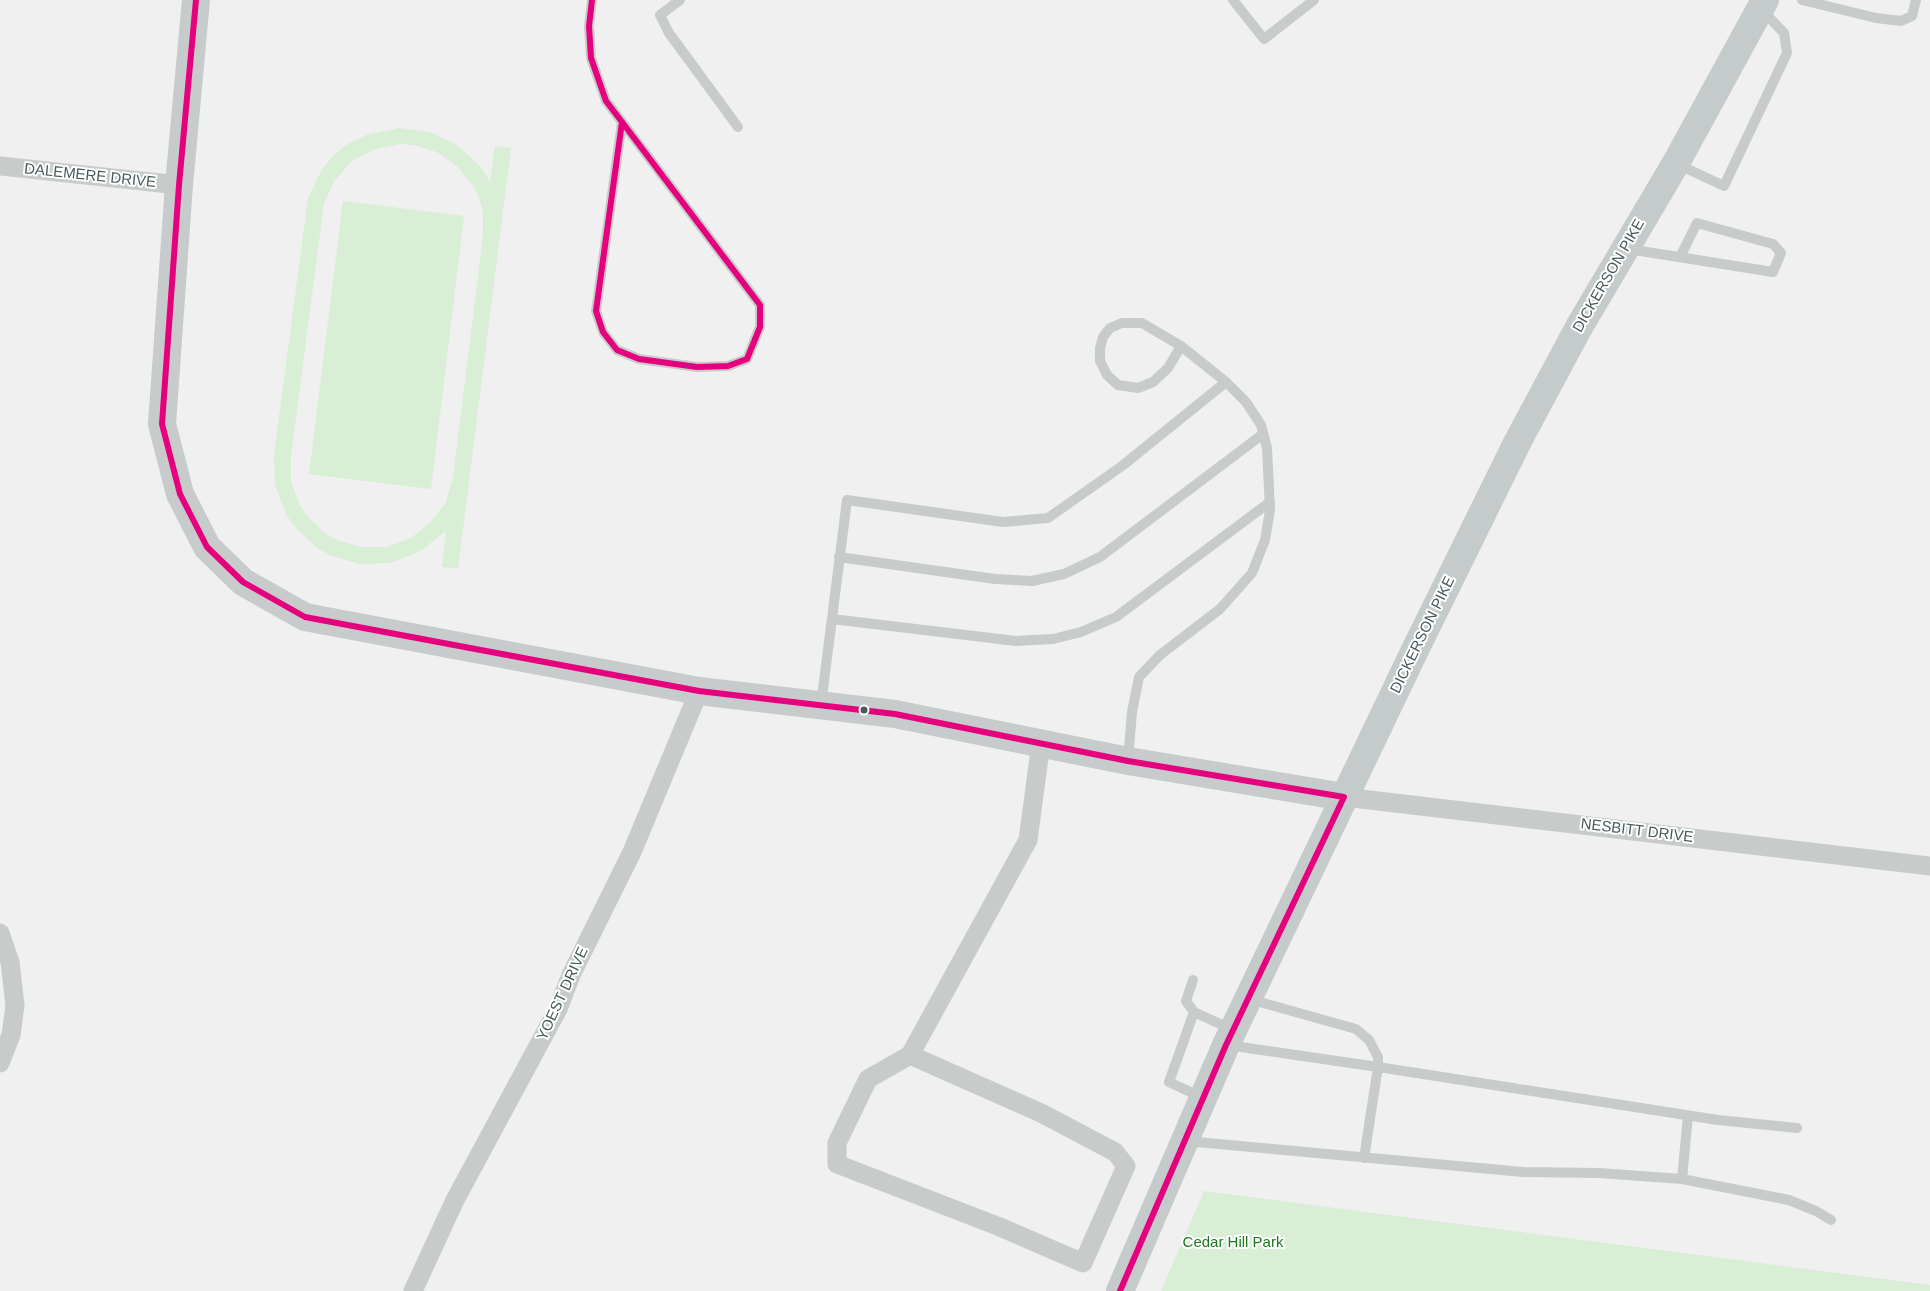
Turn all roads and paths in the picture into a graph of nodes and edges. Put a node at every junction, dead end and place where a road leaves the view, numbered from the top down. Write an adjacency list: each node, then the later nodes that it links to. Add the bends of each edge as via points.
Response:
1 (196, 0): 14 (street)
2 (592, 0): 10 (lane, via 591,58 606,101)
3 (680, 0): 11 (lane, via 660,15 669,33)
4 (1233, 0): 5 (lane, via 1264,40)
5 (1314, 0)
6 (1802, 0): 8 (lane)
7 (1916, 0): 8 (lane, via 1912,16 1901,21 1876,18)
8 (1829, 3)
9 (1763, 4): 12 (main road, DICKERSON PIKE); 12 (lane, via 1784,33 1787,53 1724,186)
10 (622, 122): 10 (lane, via 596,311 603,332 617,350 639,359 698,366 728,366 747,359 760,327 760,305)
11 (738, 127)
12 (1676, 163): 15 (main road, DICKERSON PIKE)
13 (0, 166): 14 (street, DALEMERE DRIVE)
14 (179, 185): 23 (street, via 162,424 180,494 207,547 243,582 305,617)
15 (1624, 248): 16 (lane); 27 (main road, DICKERSON PIKE, via 1518,441)
16 (1680, 256): 16 (lane, via 1773,272 1781,253 1773,244 1697,223)
17 (1181, 346): 17 (lane, via 1142,323 1122,323 1110,328 1103,337 1100,361 1107,375 1118,385 1138,388 1153,382 1168,368); 18 (lane)
18 (1226, 382): 19 (lane, via 1246,402); 21 (lane, via 1122,466 1048,518 1003,522 847,500)
19 (1263, 434): 20 (lane, via 1267,448); 21 (lane, via 1100,557 1064,574 1032,580 995,579)
20 (1270, 502): 22 (lane, via 1116,617 1081,632 1053,639 1016,641); 26 (lane, via 1265,540 1252,573 1220,609 1160,655 1139,678)
21 (839, 557): 22 (lane)
22 (832, 619): 24 (lane)
23 (699, 690): 24 (street); 44 (street, YOEST DRIVE, via 632,852 571,975 558,1009 455,1200)
24 (821, 706): 25 (street, via 895,714)
25 (1041, 743): 26 (street); 34 (street, via 1028,840)
26 (1128, 761): 27 (street)
27 (1344, 797): 28 (street, NESBITT DRIVE); 31 (main road, DICKERSON PIKE)
28 (1930, 866)
29 (0, 932): 35 (street, via 10,962 15,1005 12,1035)
30 (1193, 980): 32 (lane, via 1186,1001)
31 (1248, 999): 33 (main road, DICKERSON PIKE); 36 (lane, via 1356,1029 1369,1040 1378,1057)
32 (1194, 1012): 33 (lane); 37 (lane, via 1170,1082)
33 (1229, 1038): 36 (lane); 37 (main road, DICKERSON PIKE)
34 (910, 1055): 34 (street, via 1041,1113 1115,1152 1126,1166 1083,1263 837,1164 837,1144 868,1079)
35 (0, 1063)
36 (1378, 1067): 38 (lane); 41 (lane)
37 (1203, 1098): 40 (main road, DICKERSON PIKE)
38 (1688, 1116): 39 (lane); 42 (lane)
39 (1797, 1128)
40 (1185, 1141): 41 (lane); 45 (main road, DICKERSON PIKE)
41 (1364, 1158): 42 (lane, via 1523,1172)
42 (1682, 1179): 43 (lane, via 1789,1200)
43 (1831, 1220)
44 (413, 1291)
45 (1120, 1291)

